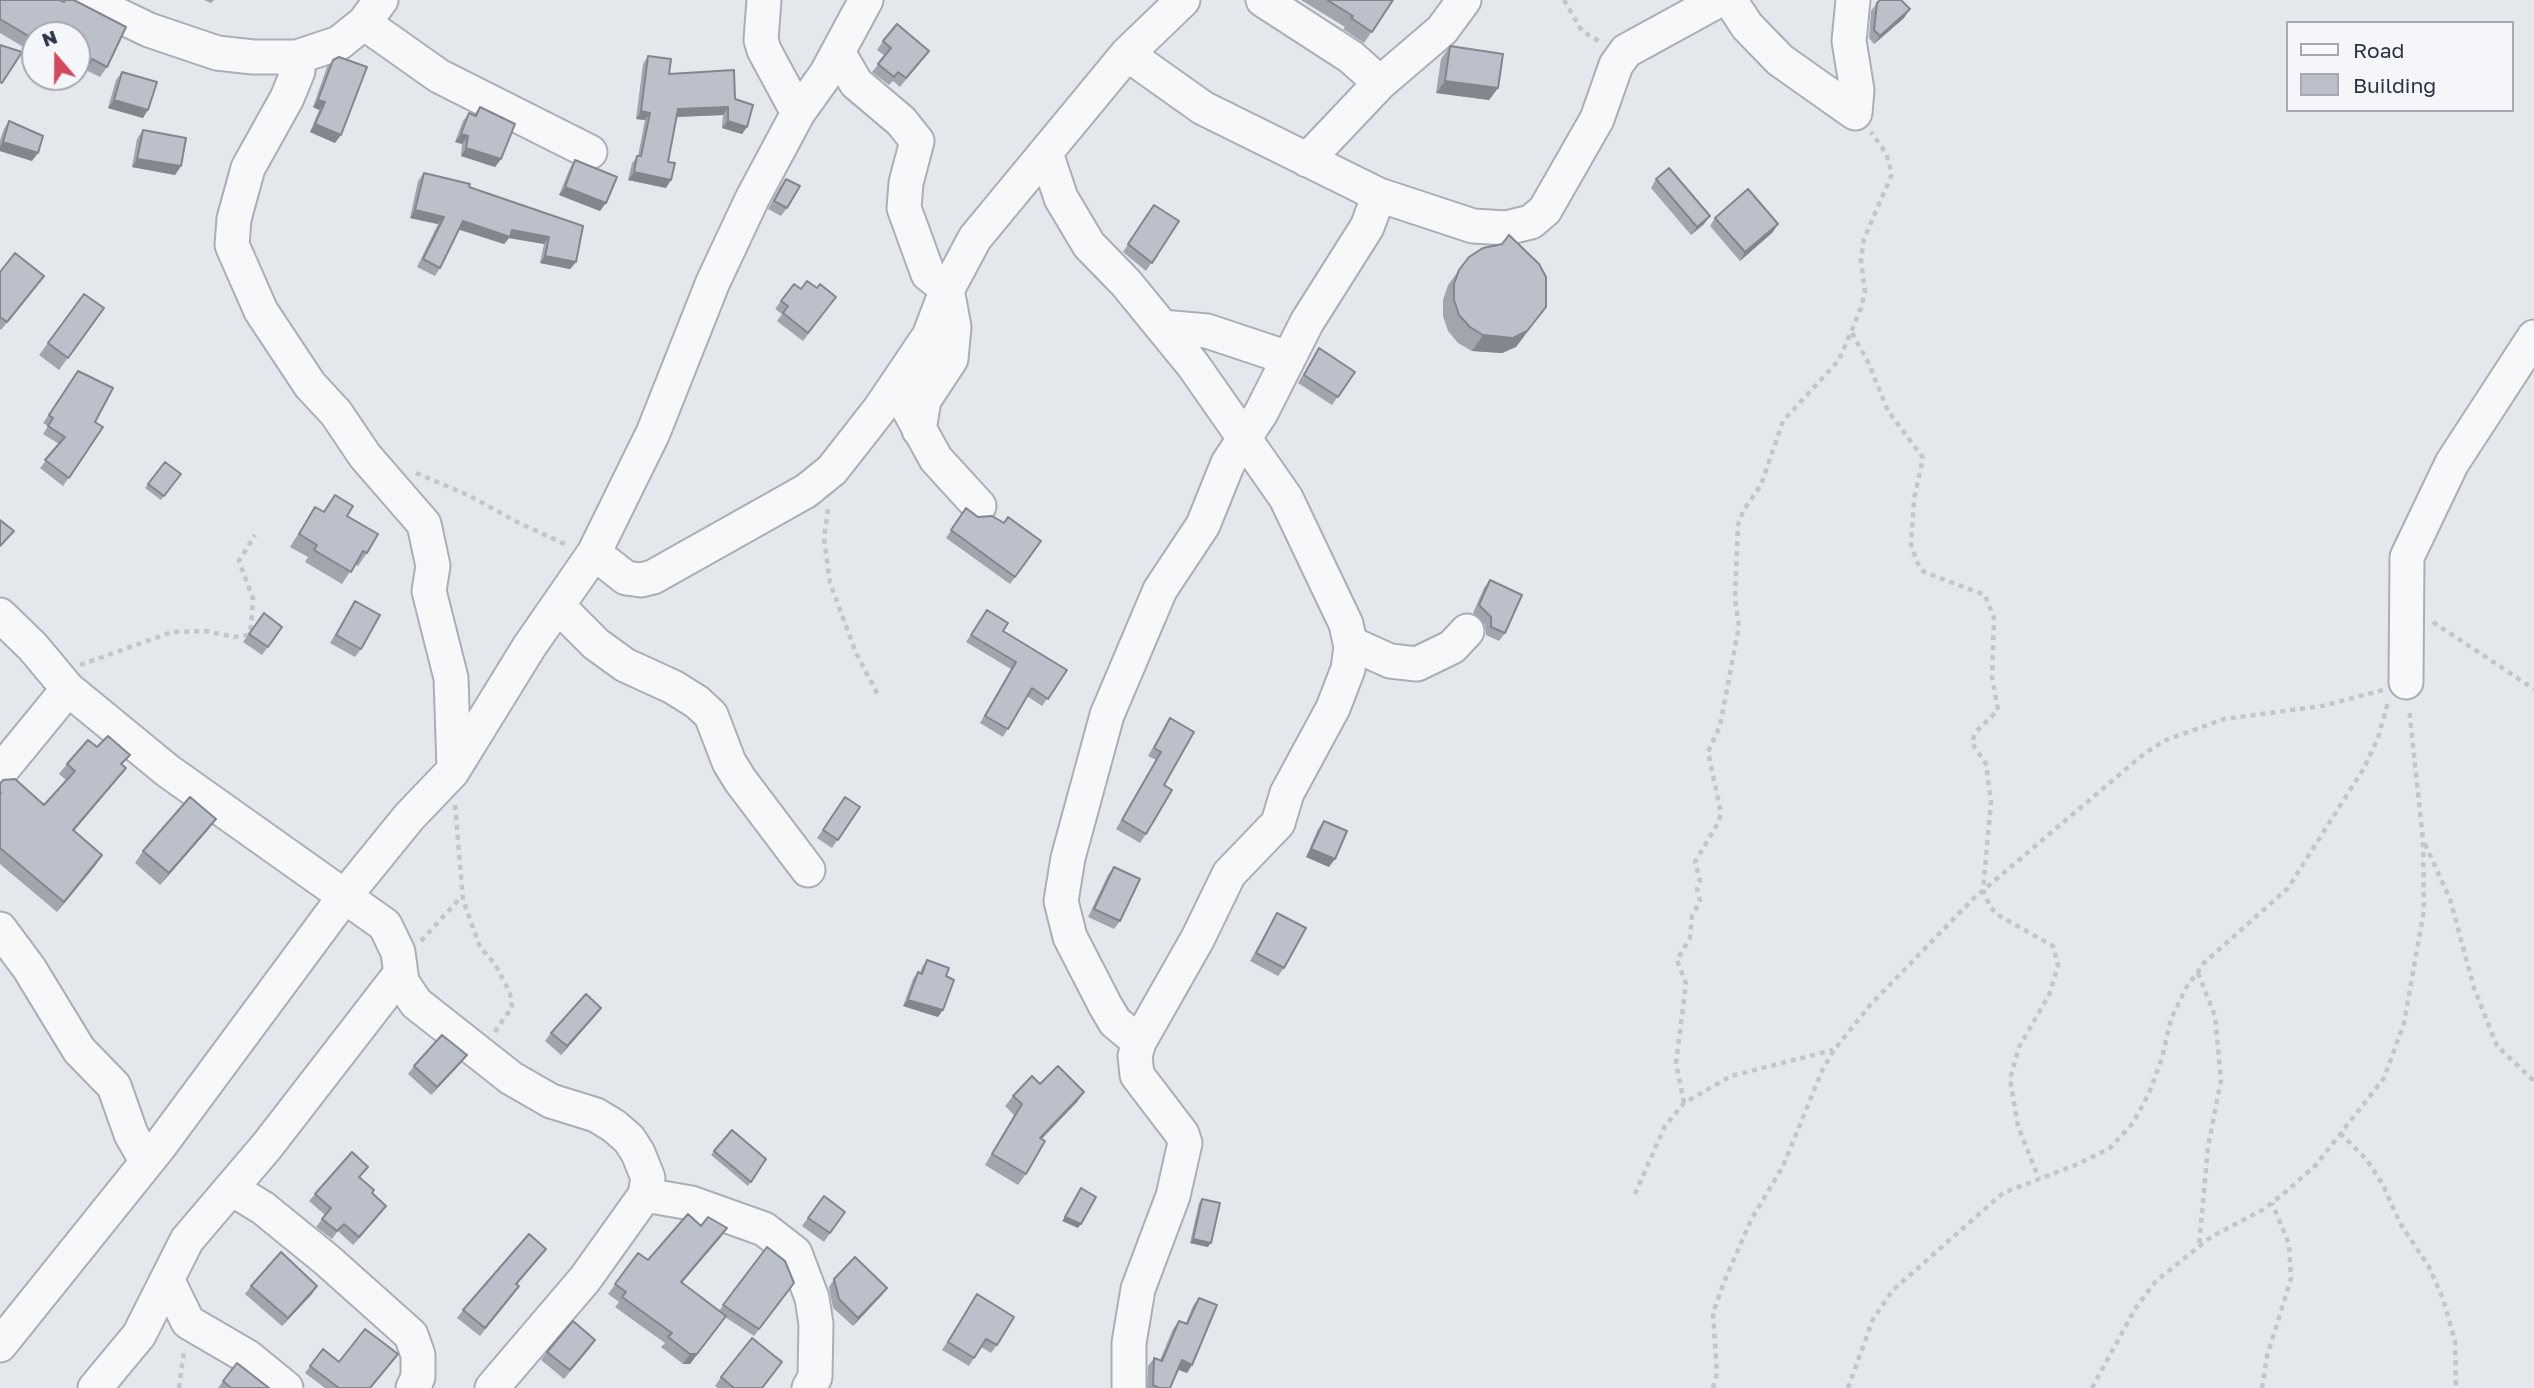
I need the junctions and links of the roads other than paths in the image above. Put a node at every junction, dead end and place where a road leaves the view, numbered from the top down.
1 (764, 0) edge
2 (866, 0) edge
3 (1183, 0) edge
4 (1263, 0) edge
5 (1464, 0) edge
6 (1719, 0) edge
7 (1730, 0) edge
8 (1853, 0) edge
9 (103, 4) edge
10 (372, 12) edge
11 (838, 52) junction
12 (1127, 54) junction
13 (298, 57) junction
14 (1380, 83) junction
15 (798, 113) junction
16 (590, 152) dead end
17 (1046, 153) junction
18 (1307, 160) junction
19 (1379, 195) junction
20 (947, 289) junction
21 (1162, 327) junction
22 (2534, 337) edge
23 (1288, 358) junction
24 (902, 374) junction
25 (919, 430) junction
26 (1245, 440) junction
27 (979, 506) dead end
28 (594, 553) junction
29 (558, 606) junction
30 (0, 615) edge
31 (1467, 631) dead end
32 (1350, 643) junction
33 (63, 682) junction
34 (2399, 685) road end
35 (0, 772) edge
36 (450, 773) junction
37 (808, 870) dead end
38 (344, 897) junction
39 (0, 929) edge
40 (399, 963) junction
41 (1139, 1042) junction
42 (148, 1162) junction
43 (232, 1189) junction
44 (645, 1195) junction
45 (168, 1280) junction
46 (0, 1345) edge
47 (95, 1388) edge
48 (286, 1388) edge
49 (413, 1388) edge
50 (492, 1388) edge
51 (809, 1388) edge
52 (1129, 1388) edge

1 - 15 street
2 - 11 street
3 - 12 street
4 - 14 street
5 - 14 street
6 - 19 street
7 - 8 street
9 - 13 street
10 - 13 street
10 - 16 street
11 - 15 street
11 - 20 street
12 - 17 street
12 - 18 street
13 - 36 street
14 - 18 street
15 - 28 street
17 - 20 street
17 - 21 street
18 - 19 street
19 - 23 street
20 - 24 street
20 - 25 street
21 - 23 street
21 - 26 street
22 - 34 street
23 - 26 street
24 - 25 street
24 - 28 street
25 - 27 street
26 - 32 street
26 - 41 street
28 - 29 street
29 - 36 street
29 - 37 street
30 - 33 street
31 - 32 street
32 - 41 street
33 - 35 street
33 - 38 street
36 - 38 street
38 - 40 street
38 - 42 street
39 - 42 street
40 - 43 street
40 - 44 street
41 - 52 street
42 - 46 street
43 - 45 street
43 - 49 street
44 - 50 street
44 - 51 street
45 - 47 street
45 - 48 street

